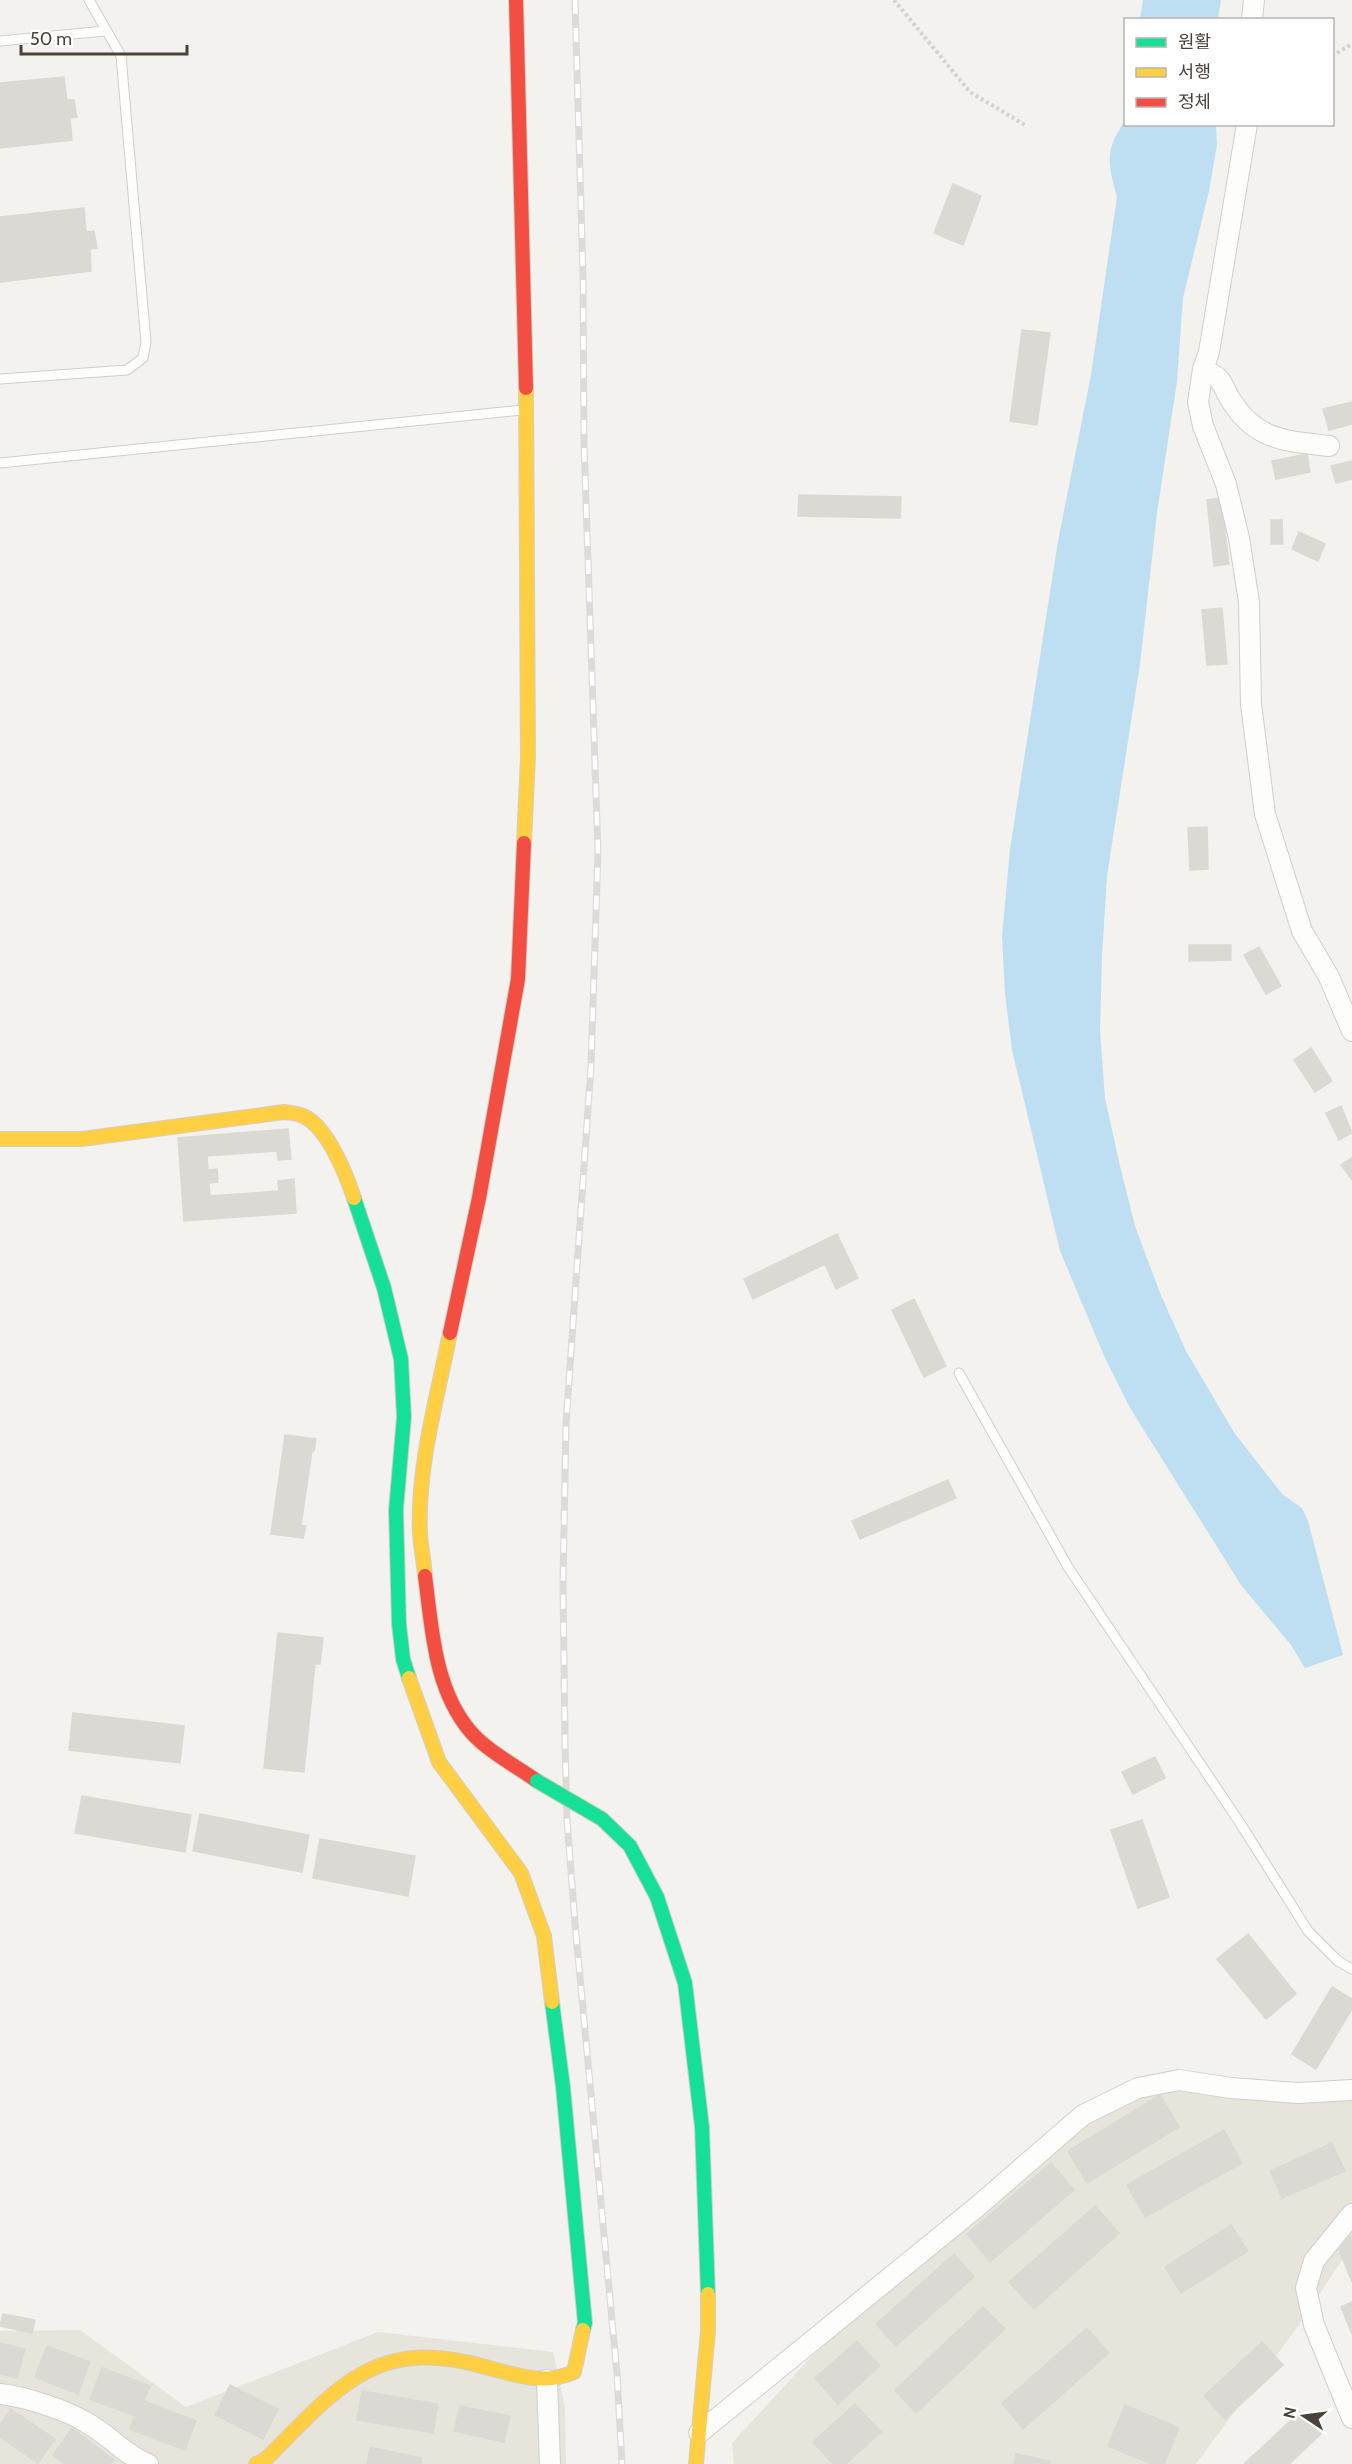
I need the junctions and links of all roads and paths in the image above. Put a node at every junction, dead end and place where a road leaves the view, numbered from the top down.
1 (88, 0) edge
2 (516, 0) edge
3 (894, 0) edge
4 (1254, 0) edge
5 (1252, 18) edge
6 (105, 31) junction
7 (0, 41) edge
8 (1352, 44) edge
9 (1350, 49) edge
10 (1334, 55) edge
11 (1025, 125) dead end
12 (1247, 126) edge
13 (1203, 369) junction
14 (0, 379) edge
15 (527, 410) junction
16 (1329, 446) dead end
17 (0, 463) edge
18 (1352, 1031) edge
19 (0, 1139) edge
20 (959, 1373) dead end
21 (435, 1655) junction
22 (403, 1659) junction
23 (1352, 1969) edge
24 (1352, 2090) edge
25 (1352, 2214) edge
26 (547, 2380) junction
27 (0, 2394) edge
28 (1352, 2418) edge
29 (699, 2433) junction
30 (148, 2464) edge
31 (256, 2464) edge
32 (550, 2464) edge
33 (696, 2464) edge

1 - 6 lane
2 - 15 main road
3 - 11 path
4 - 5 street
6 - 7 lane
6 - 14 lane
8 - 9 path
9 - 10 path
12 - 13 street
13 - 16 street
13 - 18 street
15 - 17 lane
15 - 21 main road
19 - 22 main road
20 - 23 lane
21 - 22 street
21 - 29 main road, bridge
22 - 26 main road
24 - 29 street
25 - 28 street
26 - 31 main road
26 - 32 street
27 - 30 street
29 - 33 main road

